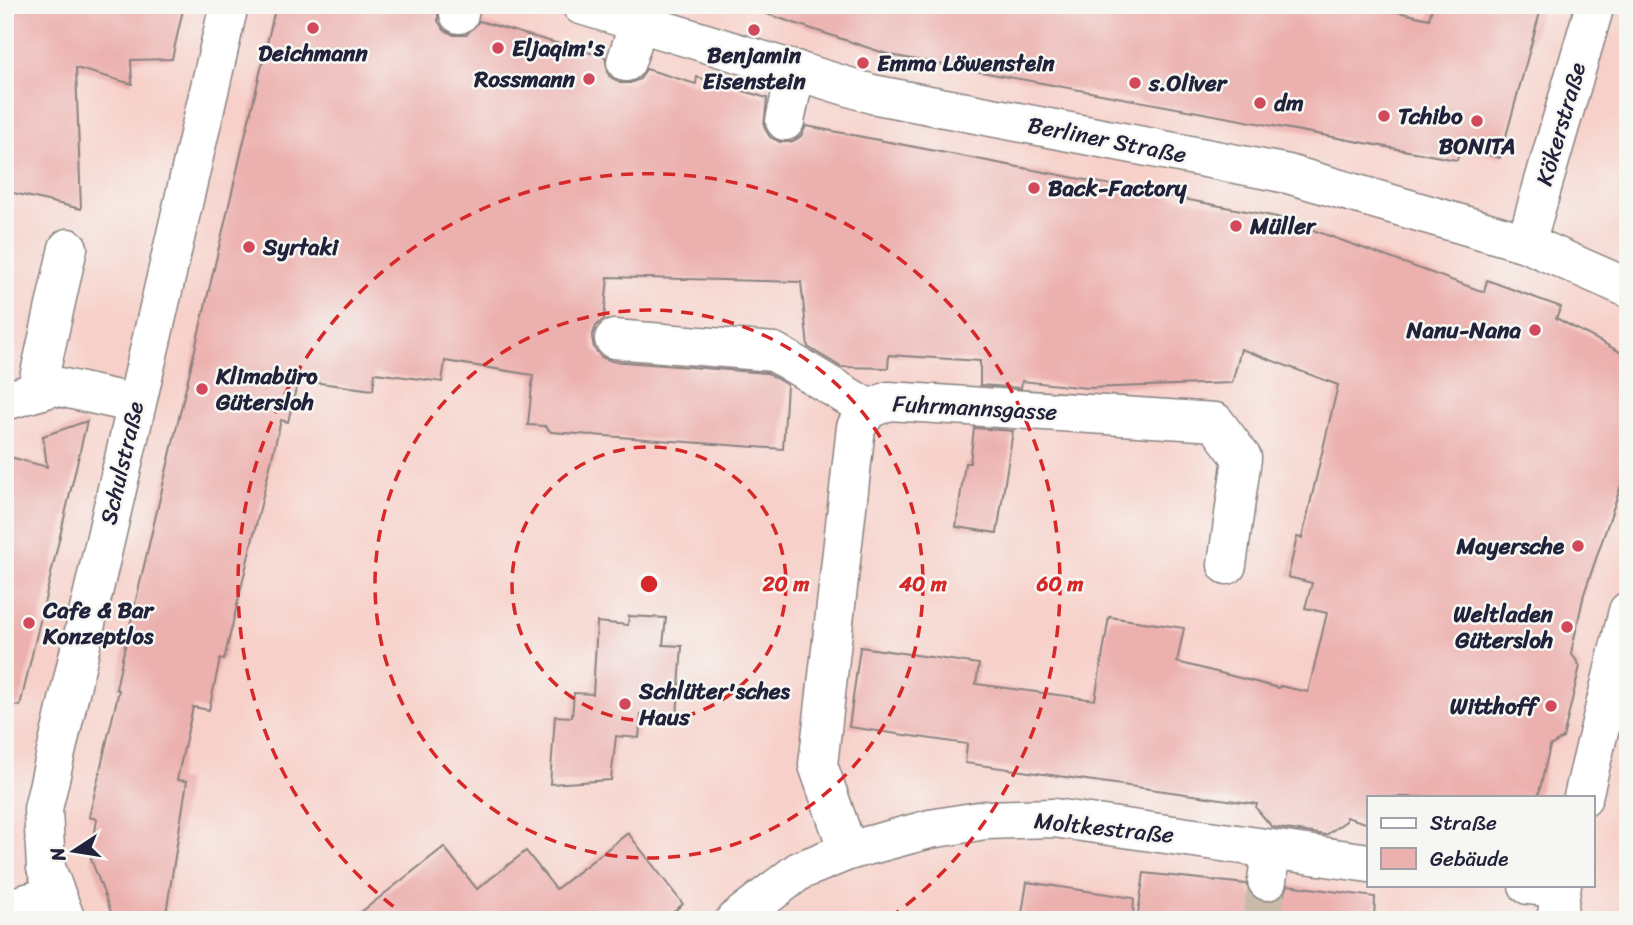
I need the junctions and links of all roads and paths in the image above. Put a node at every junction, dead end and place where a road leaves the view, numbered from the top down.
1 (229, 5) edge
2 (581, 5) edge
3 (1595, 5) edge
4 (639, 22) junction
5 (626, 62) dead end
6 (796, 70) junction
7 (785, 121) dead end
8 (1526, 243) junction
9 (68, 248) dead end
10 (1628, 288) edge
11 (614, 340) dead end
12 (42, 390) junction
13 (5, 401) edge
14 (136, 404) junction
15 (869, 409) junction
16 (1227, 565) dead end
17 (1628, 611) edge
18 (1614, 735) edge
19 (1584, 796) edge
20 (848, 851) junction
21 (1367, 863) edge
22 (61, 907) edge
23 (5, 909) edge
24 (735, 920) edge

1 - 14 street, Schulstraße
2 - 4 street, Berliner Straße
3 - 8 street, Kökerstraße
4 - 5 street
4 - 6 street, Berliner Straße
6 - 7 street
6 - 8 street, Berliner Straße
8 - 10 street, Berliner Straße
9 - 12 street
11 - 15 street
12 - 13 street
12 - 14 street
14 - 22 street, Schulstraße
15 - 16 street, Fuhrmannsgasse
15 - 20 street, Fuhrmannsgasse
17 - 18 street
18 - 19 street
20 - 21 street, Moltkestraße
20 - 24 street, Moltkestraße
22 - 23 street

